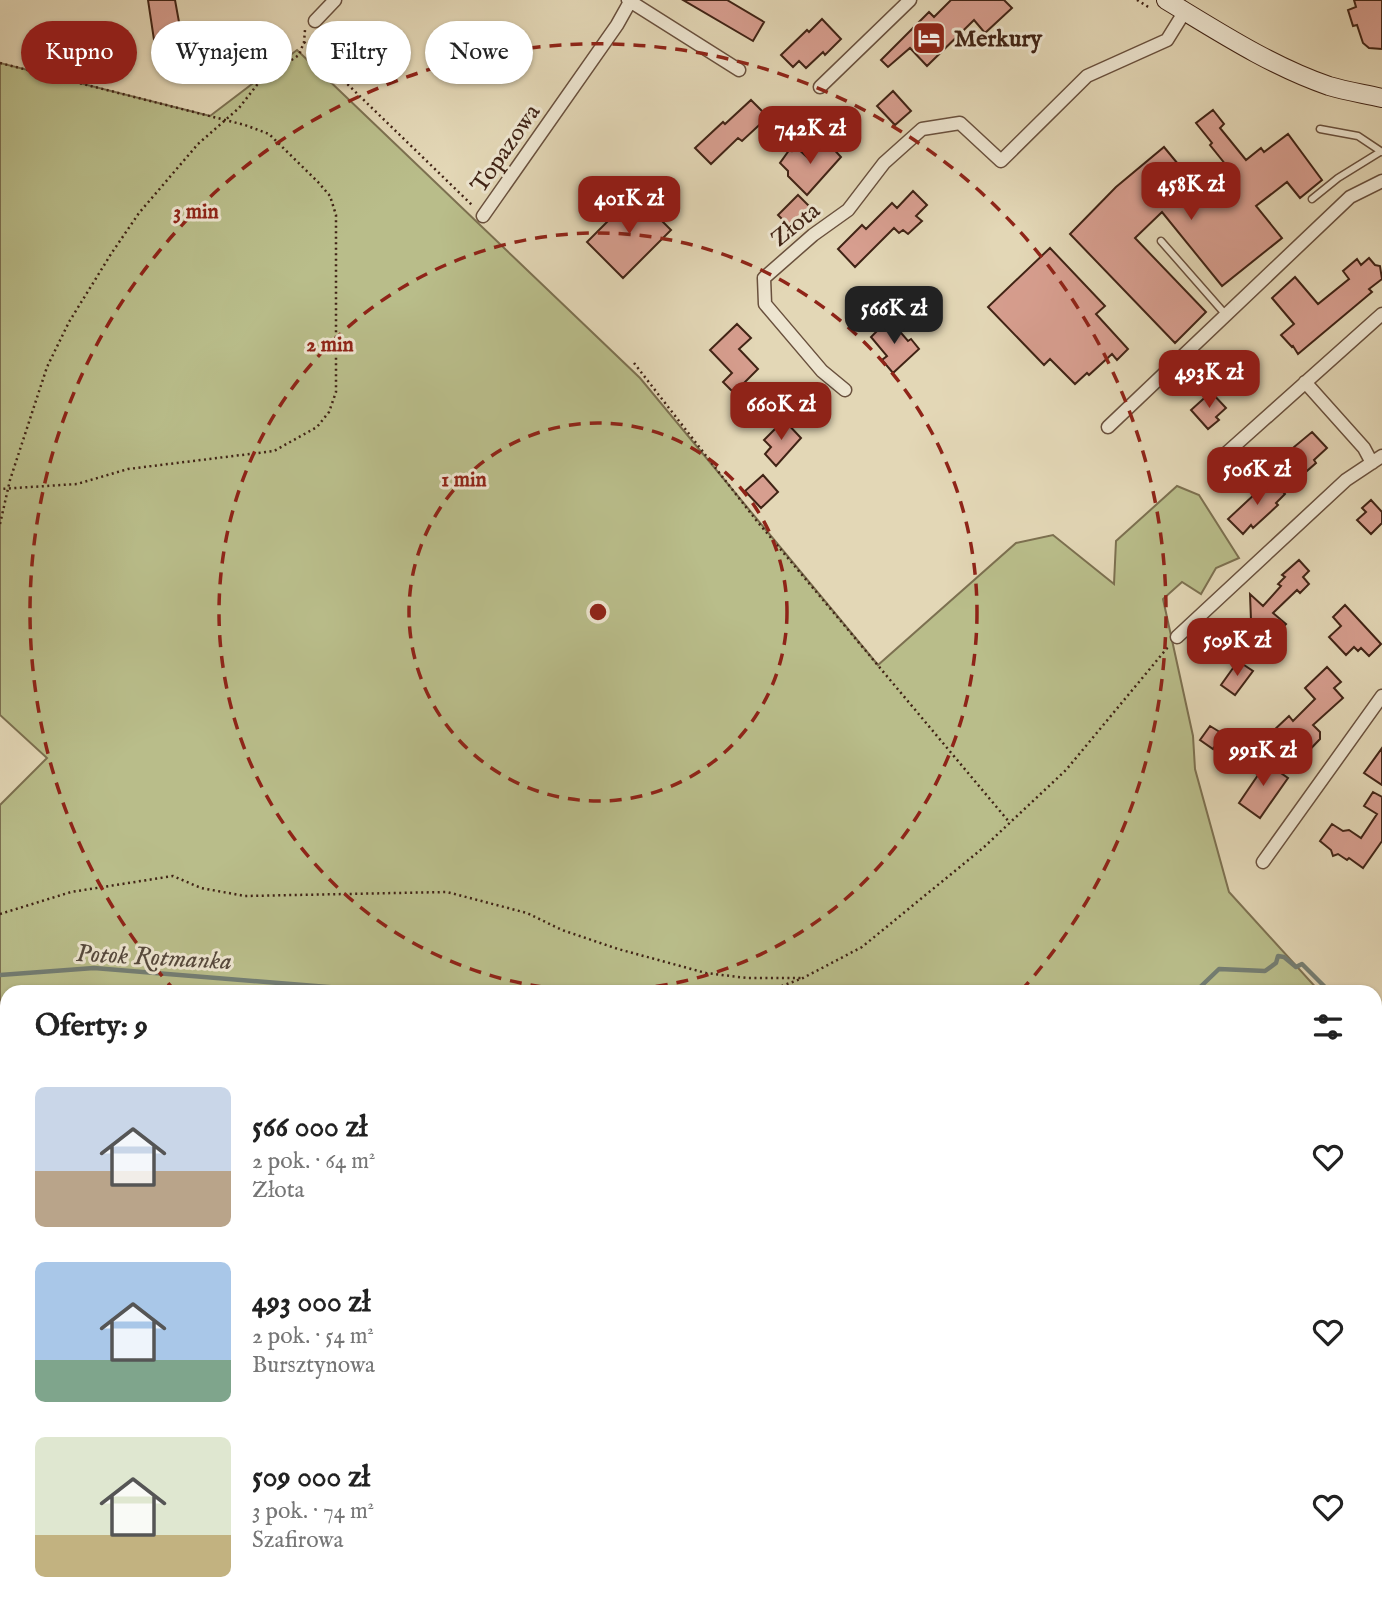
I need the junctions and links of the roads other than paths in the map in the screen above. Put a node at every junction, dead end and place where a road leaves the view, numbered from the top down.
1 (335, 0) edge
2 (910, 0) edge
3 (1166, 0) edge
4 (630, 1) edge
5 (1185, 11) junction
6 (315, 21) dead end
7 (739, 70) dead end
8 (820, 87) dead end
9 (1382, 98) edge
10 (1320, 129) dead end
11 (1381, 152) edge
12 (1382, 181) edge
13 (1312, 199) dead end
14 (482, 216) road end
15 (1161, 241) dead end
16 (1382, 314) edge
17 (1226, 315) junction
18 (1305, 382) junction
19 (845, 390) dead end
20 (1108, 427) dead end
21 (1222, 457) dead end
22 (1377, 460) edge
23 (1177, 637) road end
24 (1382, 696) edge
25 (1263, 862) dead end

1 - 6 street
2 - 8 street
3 - 5 main road
4 - 7 street
4 - 14 street, Topazowa
5 - 9 main road
5 - 19 street, Złota
10 - 11 lane
11 - 13 lane
12 - 17 street
15 - 17 lane
16 - 18 street
17 - 20 street
18 - 21 street
18 - 22 street
22 - 23 street
24 - 25 street

